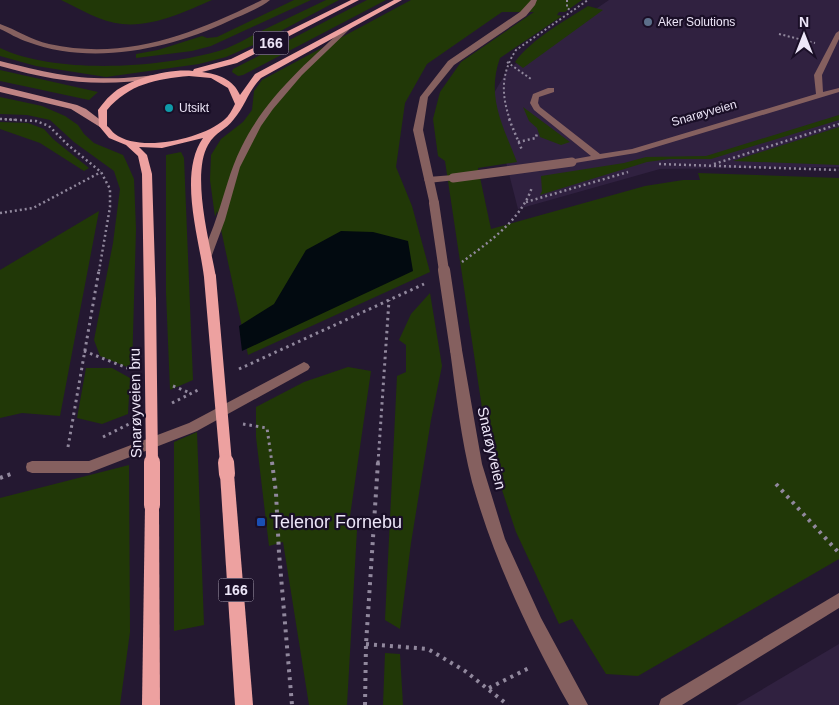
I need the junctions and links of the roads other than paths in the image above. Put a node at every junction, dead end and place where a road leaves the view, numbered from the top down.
1 (267, 0) edge
2 (356, 0) edge
3 (399, 0) edge
4 (529, 0) edge
5 (534, 0) edge
6 (522, 14) junction
7 (0, 26) edge
8 (350, 26) junction
9 (839, 33) edge
10 (0, 63) edge
11 (182, 73) junction
12 (154, 77) junction
13 (0, 90) edge
14 (551, 90) dead end
15 (839, 90) edge
16 (820, 96) junction
17 (239, 104) junction
18 (103, 125) junction
19 (214, 131) junction
20 (127, 142) junction
21 (598, 157) junction
22 (428, 180) junction
23 (207, 255) junction
24 (304, 366) dead end
25 (32, 467) dead end
26 (839, 600) edge
27 (151, 705) edge
28 (244, 705) edge
29 (579, 705) edge
30 (667, 705) edge

1 - 7 lane
2 - 11 main road, 166
3 - 8 main road, 166
4 - 6 street
5 - 6 street
6 - 22 street, Snarøyveien
8 - 17 main road, 166
8 - 23 lane
9 - 16 lane
10 - 12 street
11 - 12 main road, 166
11 - 17 main road, 166
12 - 18 main road, 166
13 - 18 street
14 - 21 lane
15 - 16 lane, Snarøyveien
16 - 21 lane, Snarøyveien
17 - 19 main road, 166
18 - 20 main road, 166
19 - 20 main road, 166
19 - 23 main road, 166
20 - 27 main road, Snarøyveien bru / 166, bridge
21 - 22 lane, Snarøyveien, bridge
22 - 29 street, Snarøyveien, bridge
23 - 28 main road, 166, bridge
24 - 25 lane
26 - 30 lane

